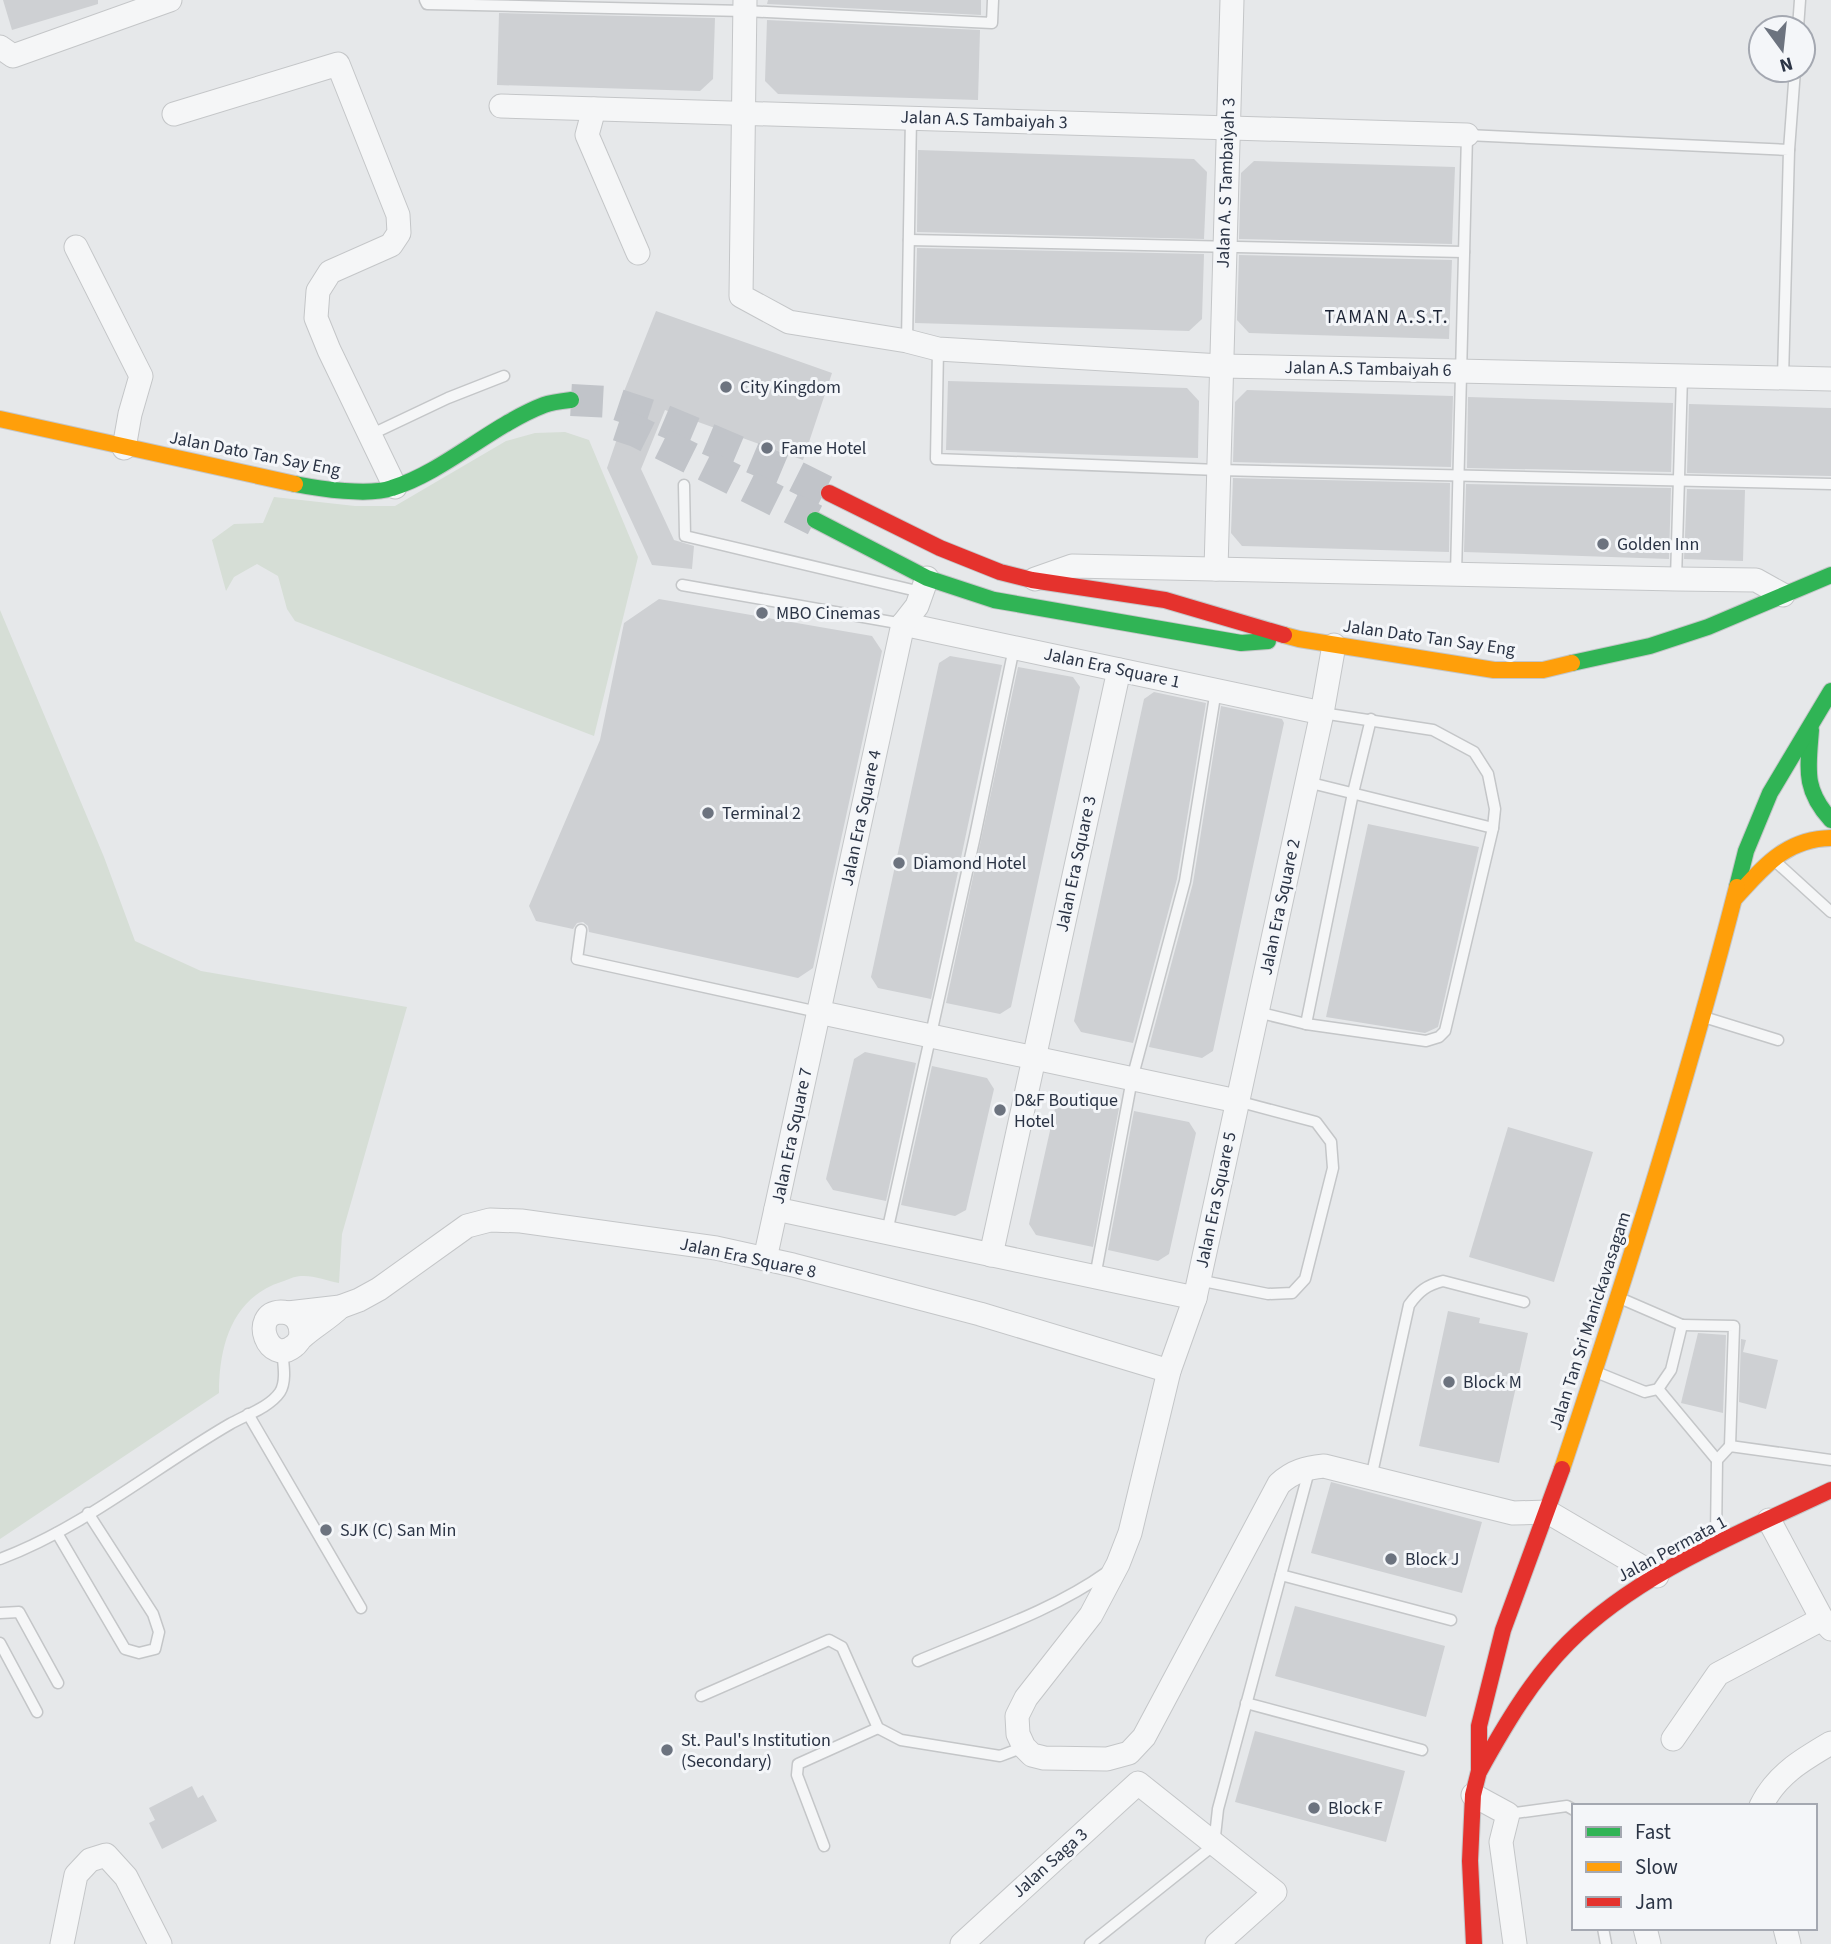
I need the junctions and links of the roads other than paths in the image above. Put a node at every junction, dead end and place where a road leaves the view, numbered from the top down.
1 (170, 0) edge
2 (425, 0) edge
3 (993, 0) edge
4 (1232, 0) edge
5 (745, 6) edge
6 (0, 47) edge
7 (1794, 84) edge
8 (500, 106) dead end
9 (594, 109) junction
10 (743, 113) junction
11 (174, 114) dead end
12 (911, 118) junction
13 (1227, 127) junction
14 (1467, 135) junction
15 (1789, 150) junction
16 (909, 240) junction
17 (76, 247) dead end
18 (1224, 247) junction
19 (1464, 252) junction
20 (638, 253) dead end
21 (907, 341) junction
22 (938, 349) junction
23 (1221, 366) junction
24 (1461, 371) junction
25 (504, 376) dead end
26 (1682, 376) junction
27 (1783, 378) junction
28 (1831, 379) edge
29 (570, 407) tunnel mouth
30 (0, 419) edge
31 (370, 435) junction
32 (124, 448) junction
33 (1218, 470) junction
34 (1458, 475) junction
35 (1679, 480) junction
36 (1831, 484) edge
37 (684, 485) dead end
38 (395, 487) junction
39 (828, 493) tunnel mouth
40 (815, 520) tunnel mouth
41 (1216, 569) junction
42 (1455, 574) junction
43 (1831, 575) edge
44 (1676, 579) junction
45 (1032, 580) junction
46 (682, 585) dead end
47 (924, 585) junction
48 (1783, 595) junction
49 (903, 624) junction
50 (1299, 639) junction
51 (1334, 645) junction
52 (1014, 648) junction
53 (1119, 670) junction
54 (1216, 690) junction
55 (1831, 691) edge
56 (1322, 713) junction
57 (1371, 719) junction
58 (1811, 725) junction
59 (1307, 782) junction
60 (1353, 793) junction
61 (1831, 820) edge
62 (1493, 828) junction
63 (1831, 838) edge
64 (1773, 858) junction
65 (1734, 899) junction
66 (1831, 912) edge
67 (581, 930) dead end
68 (818, 1012) junction
69 (1256, 1012) junction
70 (1704, 1017) junction
71 (1306, 1024) junction
72 (930, 1036) junction
73 (1778, 1040) dead end
74 (1034, 1058) junction
75 (1132, 1079) junction
76 (1237, 1101) junction
77 (776, 1209) junction
78 (887, 1233) junction
79 (991, 1255) junction
80 (765, 1259) junction
81 (1095, 1277) junction
82 (1196, 1289) junction
83 (1619, 1298) junction
84 (1524, 1302) dead end
85 (340, 1307) junction
86 (288, 1313) junction
87 (1682, 1325) junction
88 (291, 1345) junction
89 (1170, 1371) junction
90 (1594, 1372) junction
91 (1658, 1389) junction
92 (248, 1414) junction
93 (1730, 1446) junction
94 (1717, 1460) junction
95 (1831, 1460) edge
96 (1310, 1468) junction
97 (1371, 1478) junction
98 (1831, 1490) edge
99 (1548, 1512) junction
100 (88, 1513) junction
101 (1769, 1520) junction
102 (57, 1533) junction
103 (1716, 1546) junction
104 (0, 1559) edge
105 (1118, 1564) junction
106 (1281, 1575) junction
107 (1657, 1576) junction
108 (362, 1608) dead end
109 (0, 1613) edge
110 (1451, 1620) dead end
111 (1827, 1624) edge
112 (0, 1643) edge
113 (918, 1661) dead end
114 (58, 1683) dead end
115 (701, 1696) dead end
116 (1246, 1703) junction
117 (37, 1712) dead end
118 (878, 1728) junction
119 (1673, 1739) dead end
120 (1831, 1743) edge
121 (1024, 1747) junction
122 (1422, 1750) dead end
123 (1479, 1771) junction
124 (1473, 1795) junction
125 (1762, 1804) edge
126 (1572, 1809) edge
127 (1508, 1814) junction
128 (1214, 1845) junction
129 (824, 1846) dead end
130 (155, 1941) edge
131 (62, 1944) edge
132 (962, 1944) edge
133 (1090, 1944) edge
134 (1217, 1944) edge
135 (1474, 1944) edge
136 (1515, 1944) edge

1 - 6 street
2 - 5 lane
3 - 5 lane
4 - 13 street, Jalan A. S Tambaiyah 3
5 - 10 street
7 - 15 lane
8 - 9 street, Jalan A.S Tambaiyah 3
9 - 10 street, Jalan A.S Tambaiyah 3
9 - 20 street
10 - 12 street, Jalan A.S Tambaiyah 3
10 - 21 street, Jalan A.S Tambaiyah 6
11 - 31 street
12 - 13 street, Jalan A.S Tambaiyah 3
12 - 16 lane
13 - 14 street, Jalan A.S Tambaiyah 3
13 - 18 street, Jalan A. S Tambaiyah 3
14 - 15 lane
14 - 19 lane
15 - 27 lane
16 - 18 lane
16 - 21 lane
17 - 32 street
18 - 19 lane
18 - 23 street, Jalan A. S Tambaiyah 3
19 - 24 lane
21 - 22 street, Jalan A.S Tambaiyah 6
22 - 23 street, Jalan A.S Tambaiyah 6
22 - 33 lane
23 - 24 street, Jalan A.S Tambaiyah 6
23 - 33 street, Jalan A. S Tambaiyah 3
24 - 26 street, Jalan A.S Tambaiyah 6
24 - 34 lane
25 - 31 lane
26 - 27 street, Jalan A.S Tambaiyah 6
26 - 35 lane
27 - 28 street, Jalan A.S Tambaiyah 6
29 - 38 street, Jalan Dato Tan Say Eng
30 - 32 street, Jalan Dato Tan Say Eng
31 - 38 street
32 - 38 street, Jalan Dato Tan Say Eng
33 - 34 lane
33 - 41 street, Jalan A. S Tambaiyah 3
34 - 35 lane
34 - 42 lane
35 - 36 lane
35 - 44 lane
37 - 47 lane
39 - 45 street, Jalan Dato Tan Say Eng
40 - 47 street, Jalan Dato Tan Say Eng
41 - 42 street
41 - 45 street
42 - 44 street
43 - 48 street, Jalan Dato Tan Say Eng
44 - 48 street
45 - 50 street, Jalan Dato Tan Say Eng
46 - 49 lane
47 - 49 street, Jalan Era Square 4
47 - 50 street, Jalan Dato Tan Say Eng
48 - 51 street, Jalan Dato Tan Say Eng
49 - 52 street, Jalan Era Square 1
49 - 68 street, Jalan Era Square 4
50 - 51 street, Jalan Dato Tan Say Eng
51 - 56 street, Jalan Era Square 2
52 - 53 street, Jalan Era Square 1
52 - 72 lane
53 - 54 street, Jalan Era Square 1
53 - 74 street, Jalan Era Square 3
54 - 56 street, Jalan Era Square 1
54 - 75 lane
55 - 58 street, Jalan Tan Sri Manickavasagam
56 - 57 lane
56 - 59 street, Jalan Era Square 2
57 - 60 lane
57 - 62 lane
58 - 61 street
58 - 65 street, Jalan Tan Sri Manickavasagam
59 - 60 lane
59 - 69 street, Jalan Era Square 2
60 - 62 lane
60 - 71 lane
62 - 71 lane
63 - 64 street
64 - 65 street
64 - 66 lane
65 - 70 street, Jalan Tan Sri Manickavasagam
67 - 68 lane
68 - 72 street
68 - 77 street, Jalan Era Square 7
69 - 71 lane
69 - 76 street, Jalan Era Square 2
70 - 73 lane
70 - 83 street, Jalan Tan Sri Manickavasagam
72 - 74 street
72 - 78 lane
74 - 75 street
74 - 79 street, Jalan Era Square 3
75 - 76 street
75 - 81 lane
76 - 82 street, Jalan Era Square 5
76 - 82 lane
77 - 78 street
77 - 80 street, Jalan Era Square 7
78 - 79 street
79 - 81 street
80 - 85 street, Jalan Era Square 8
80 - 89 street, Jalan Era Square 8
81 - 82 street
82 - 89 street, Jalan Era Square 5
83 - 87 lane
83 - 90 street, Jalan Tan Sri Manickavasagam
84 - 97 lane
85 - 86 street, Jalan Era Square 8
85 - 88 street, Jalan Era Square 8
86 - 88 street
86 - 88 street, Jalan Era Square 8
87 - 91 lane
87 - 93 lane
88 - 92 lane
89 - 105 street, Jalan Era Square 5
90 - 91 lane
90 - 99 street, Jalan Tan Sri Manickavasagam
91 - 94 lane
92 - 100 lane
92 - 108 lane
93 - 94 lane
93 - 95 lane
94 - 103 lane
96 - 97 street
96 - 106 lane
96 - 121 street
97 - 99 street
98 - 101 street, Jalan Permata 1
99 - 107 street
99 - 123 street, Jalan Tan Sri Manickavasagam
100 - 102 lane
100 - 102 lane
101 - 103 street, Jalan Permata 1
101 - 111 street
102 - 104 lane
103 - 107 street, Jalan Permata 1
105 - 113 lane
105 - 121 street, Jalan Era Square 5
106 - 110 lane
106 - 116 lane
107 - 123 street, Jalan Permata 1
109 - 114 lane
111 - 119 street
112 - 117 lane
115 - 118 lane
116 - 122 lane
116 - 128 lane
118 - 121 lane
118 - 129 lane
120 - 125 street
123 - 124 street, Jalan Tan Sri Manickavasagam
124 - 127 street
124 - 135 street, Jalan Tan Sri Manickavasagam
126 - 127 lane
127 - 136 street
128 - 132 street, Jalan Saga 3
128 - 133 lane
128 - 134 street
130 - 131 street

